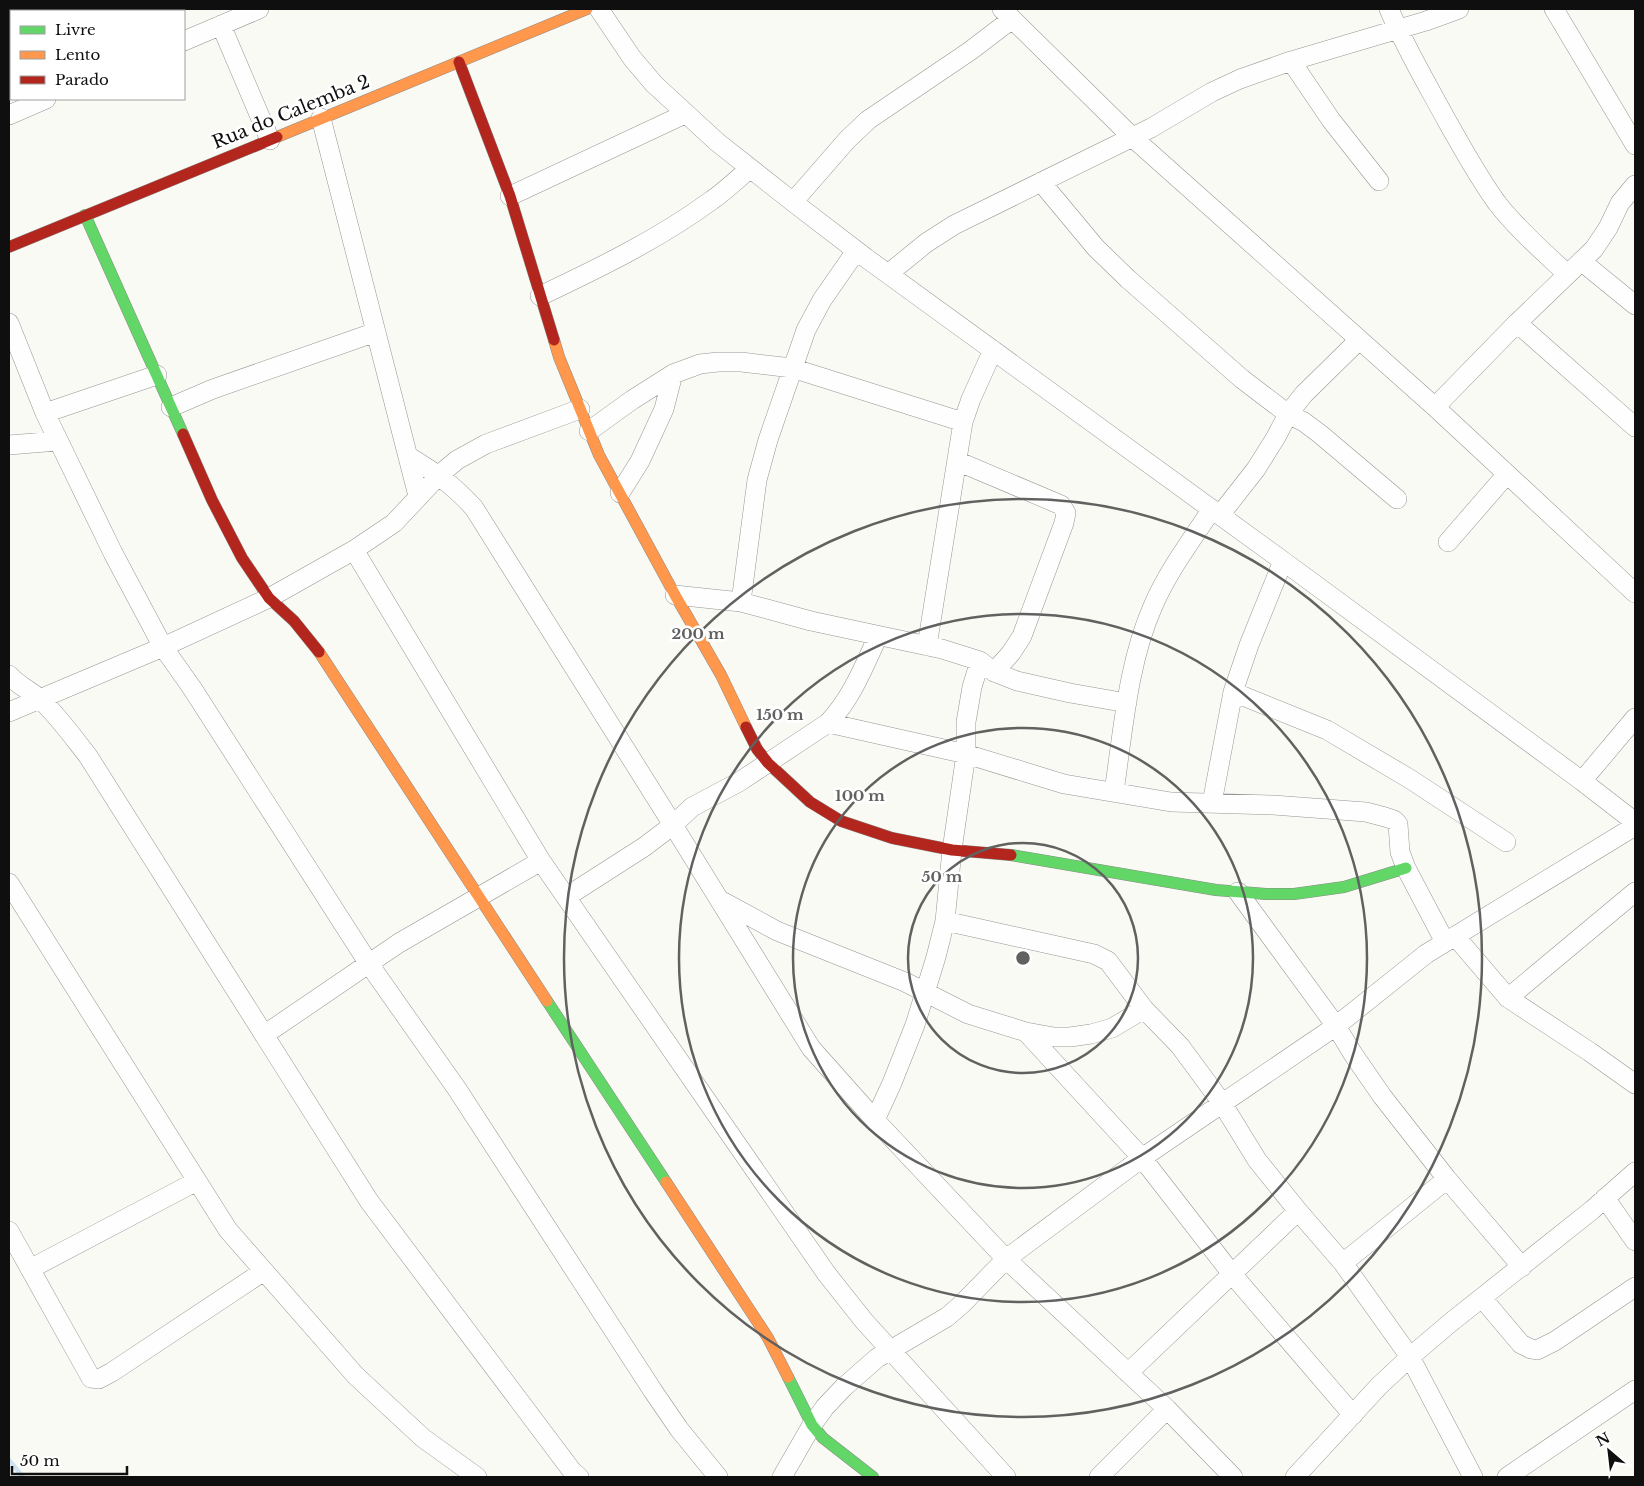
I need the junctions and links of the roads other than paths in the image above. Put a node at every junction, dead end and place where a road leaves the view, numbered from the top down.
1 (259, 9) edge
2 (587, 9) edge
3 (599, 9) edge
4 (1389, 9) edge
5 (1459, 9) edge
6 (1554, 9) edge
7 (566, 13) edge
8 (1007, 14) edge
9 (221, 25) junction
10 (1398, 29) junction
11 (185, 41) edge
12 (1291, 61) junction
13 (459, 62) junction
14 (9, 100) edge
15 (42, 100) edge
16 (685, 114) junction
17 (9, 115) edge
18 (321, 118) junction
19 (1131, 136) junction
20 (270, 140) junction
21 (1635, 145) edge
22 (750, 168) junction
23 (1379, 181) dead end
24 (1041, 182) junction
25 (1635, 185) edge
26 (510, 196) junction
27 (793, 202) junction
28 (86, 215) junction
29 (9, 247) edge
30 (856, 251) junction
31 (1581, 261) junction
32 (888, 274) junction
33 (1567, 274) junction
34 (540, 296) junction
35 (1635, 305) edge
36 (9, 323) edge
37 (1518, 323) junction
38 (376, 332) junction
39 (1359, 340) junction
40 (993, 350) junction
41 (792, 368) junction
42 (156, 374) junction
43 (673, 374) junction
44 (171, 407) junction
45 (1435, 407) junction
46 (580, 409) junction
47 (45, 414) junction
48 (1288, 414) junction
49 (963, 422) junction
50 (1635, 428) edge
51 (589, 431) junction
52 (58, 441) junction
53 (9, 445) edge
54 (408, 456) junction
55 (957, 461) junction
56 (1507, 474) junction
57 (439, 475) junction
58 (620, 493) junction
59 (418, 496) junction
60 (1398, 499) dead end
61 (1216, 512) junction
62 (1448, 542) dead end
63 (354, 550) junction
64 (1283, 561) junction
65 (1635, 593) edge
66 (675, 595) junction
67 (269, 598) junction
68 (741, 602) junction
69 (878, 636) junction
70 (927, 646) junction
71 (163, 647) junction
72 (987, 667) junction
73 (9, 675) edge
74 (1234, 692) junction
75 (39, 699) junction
76 (1127, 703) junction
77 (9, 712) edge
78 (1635, 718) edge
79 (828, 723) junction
80 (966, 754) junction
81 (768, 763) junction
82 (1582, 781) junction
83 (1114, 792) junction
84 (1212, 803) junction
85 (1635, 822) edge
86 (673, 825) junction
87 (1635, 826) edge
88 (1506, 842) dead end
89 (952, 850) junction
90 (541, 861) junction
91 (1406, 868) junction
92 (9, 883) edge
93 (1238, 892) junction
94 (1635, 892) edge
95 (480, 897) junction
96 (566, 897) junction
97 (720, 900) junction
98 (945, 921) junction
99 (1450, 939) junction
100 (369, 964) junction
101 (925, 992) junction
102 (1508, 998) junction
103 (1144, 1009) junction
104 (1336, 1026) junction
105 (1026, 1032) junction
106 (264, 1035) junction
107 (1635, 1084) edge
108 (1222, 1103) junction
109 (875, 1120) junction
110 (1142, 1158) junction
111 (1635, 1172) edge
112 (1447, 1179) junction
113 (196, 1181) junction
114 (1606, 1198) junction
115 (1298, 1212) junction
116 (9, 1231) edge
117 (1635, 1241) edge
118 (1006, 1259) junction
119 (1343, 1263) junction
120 (1522, 1267) junction
121 (30, 1269) junction
122 (264, 1271) junction
123 (1232, 1274) junction
124 (1635, 1287) edge
125 (1482, 1298) junction
126 (890, 1350) junction
127 (1410, 1357) junction
128 (1128, 1373) junction
129 (1635, 1390) edge
130 (1167, 1409) junction
131 (1353, 1415) junction
132 (812, 1425) junction
133 (572, 1475) edge
134 (478, 1477) edge
135 (718, 1477) edge
136 (782, 1477) edge
137 (874, 1477) edge
138 (1006, 1477) edge
139 (1099, 1477) edge
140 (1233, 1477) edge
141 (1295, 1477) edge
142 (1473, 1477) edge
143 (1507, 1477) edge

1 - 9 street
2 - 7 street, Rua do Calemba 2
3 - 16 street
4 - 10 street
5 - 10 street
6 - 21 street
7 - 13 street, Rua do Calemba 2
8 - 19 street
8 - 27 street
9 - 11 street
9 - 20 street
10 - 12 street
10 - 33 street
12 - 19 street
12 - 23 street
13 - 18 street, Rua do Calemba 2
13 - 26 street
14 - 15 street
15 - 17 street
16 - 22 street
16 - 26 street
18 - 20 street, Rua do Calemba 2
18 - 38 street
19 - 24 street
19 - 39 street
20 - 28 street, Rua do Calemba 2
22 - 27 street
22 - 34 street
24 - 32 street
24 - 48 street
25 - 31 street
26 - 34 street
27 - 30 street
28 - 29 street, Rua do Calemba 2
28 - 42 street
30 - 32 street
30 - 41 street
31 - 33 street
31 - 35 street
32 - 40 street
33 - 37 street
34 - 46 street
36 - 47 street
37 - 45 street
37 - 50 street
38 - 44 street
38 - 54 street
39 - 45 street
39 - 48 street
40 - 49 street
40 - 61 street
41 - 43 street
41 - 49 street
41 - 68 street
42 - 44 street
42 - 47 street
43 - 51 street
43 - 58 street
44 - 67 street
45 - 56 street
46 - 51 street
46 - 57 street
47 - 52 street
48 - 60 street
48 - 61 street
49 - 55 street
51 - 58 street
52 - 53 street
52 - 71 street
54 - 57 street
54 - 59 street
55 - 70 street
55 - 72 street
56 - 62 street
56 - 65 street
57 - 59 street
57 - 86 street
58 - 66 street
59 - 63 street
61 - 64 street
61 - 76 street
63 - 67 street
63 - 90 street
64 - 74 street
64 - 82 street
66 - 68 street
66 - 81 street
67 - 71 street
67 - 95 street
68 - 69 street
69 - 70 street
69 - 79 street
70 - 72 street
71 - 75 street
71 - 100 street
72 - 76 street
72 - 80 street
73 - 75 street
74 - 84 street
74 - 88 street
75 - 77 street
75 - 106 street
76 - 83 street
78 - 82 street
79 - 80 street
79 - 81 street
80 - 83 street
80 - 89 street
81 - 86 street
81 - 89 street
82 - 85 street
83 - 84 street
84 - 91 street
86 - 96 street
86 - 97 street
87 - 99 street
89 - 93 street
89 - 98 street
90 - 95 street
90 - 96 street
91 - 93 street
91 - 99 street
92 - 113 street
93 - 104 street
94 - 102 street
95 - 100 street
95 - 132 street
96 - 126 street
97 - 101 street
97 - 109 street
98 - 101 street
98 - 103 street
99 - 102 street
99 - 104 street
100 - 106 street
100 - 135 street
101 - 105 street
101 - 109 street
102 - 107 street
103 - 105 street
103 - 108 street
104 - 108 street
104 - 112 street
105 - 110 street
106 - 133 street
108 - 110 street
108 - 115 street
109 - 118 street
110 - 118 street
110 - 123 street
111 - 114 street
112 - 119 street
112 - 120 street
113 - 121 street
113 - 122 street
114 - 117 street
114 - 120 street
115 - 119 street
115 - 123 street
116 - 121 street
118 - 126 street
118 - 128 street
119 - 127 street
120 - 125 street
121 - 122 street
122 - 134 street
123 - 128 street
123 - 131 street
124 - 125 street
125 - 127 street
126 - 132 street
126 - 138 street
127 - 131 street
127 - 142 street
128 - 130 street
129 - 143 street
130 - 139 street
130 - 140 street
131 - 141 street
132 - 136 street
132 - 137 street

